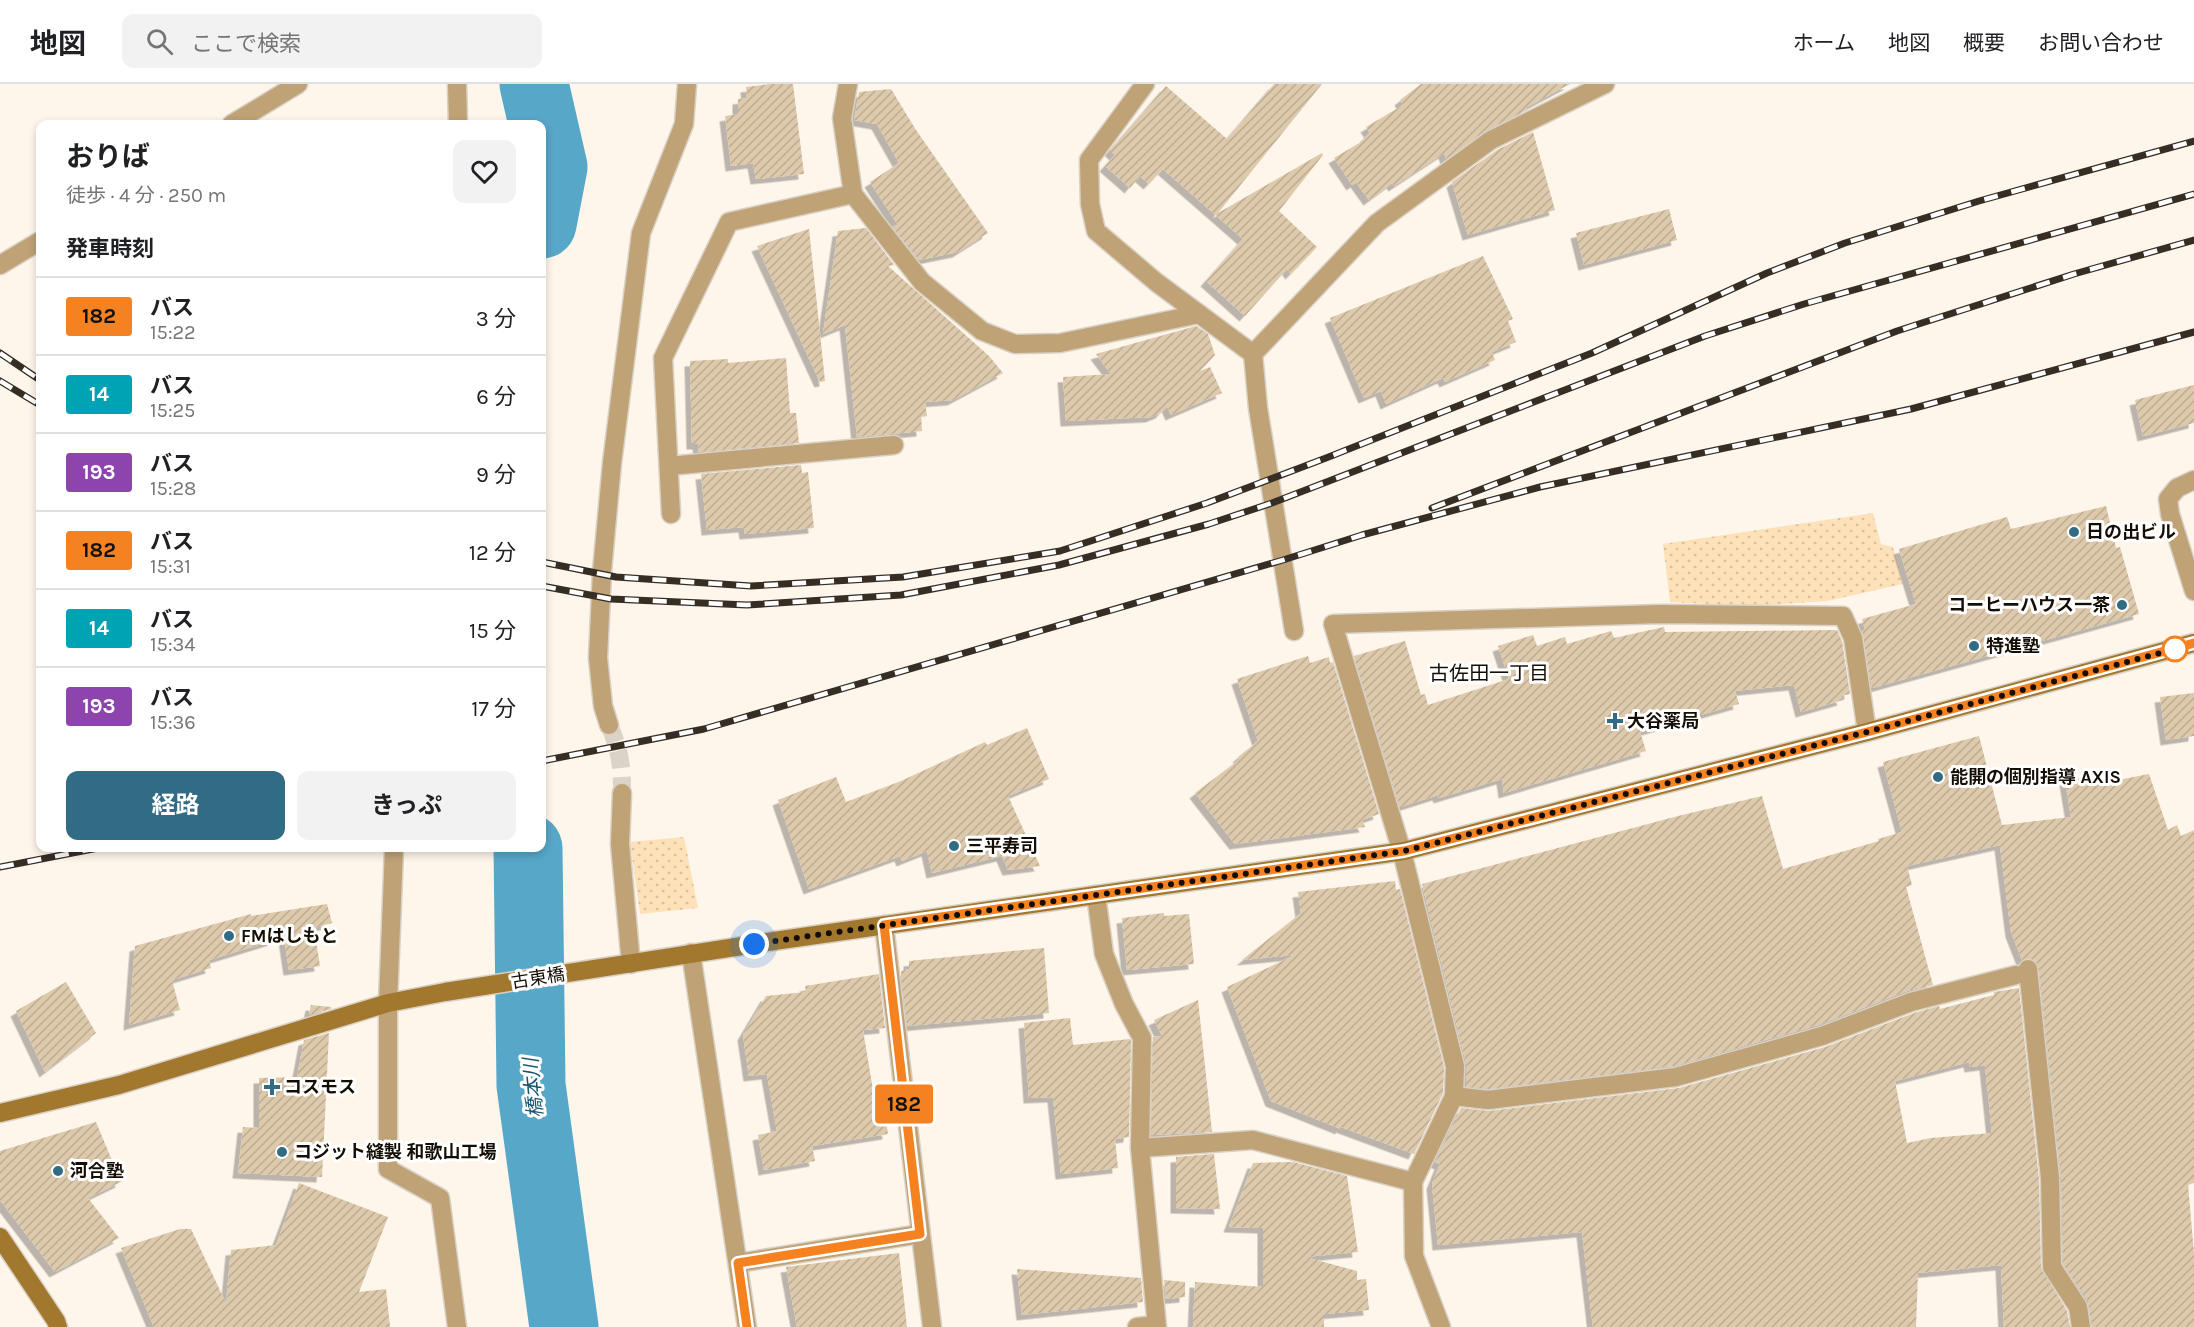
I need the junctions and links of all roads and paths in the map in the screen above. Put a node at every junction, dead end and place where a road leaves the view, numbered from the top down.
1 (298, 84) edge
2 (457, 84) edge
3 (687, 84) edge
4 (848, 84) edge
5 (1145, 84) edge
6 (1605, 84) edge
7 (239, 120) edge
8 (458, 120) edge
9 (853, 194) junction
10 (36, 243) edge
11 (0, 265) edge
12 (1199, 314) junction
13 (1253, 354) junction
14 (894, 445) dead end
15 (669, 466) junction
16 (2194, 480) edge
17 (671, 514) dead end
18 (2187, 543) edge
19 (2193, 585) edge
20 (1294, 631) dead end
21 (2194, 643) edge
22 (609, 725) tunnel mouth
23 (1867, 732) junction
24 (622, 793) tunnel mouth
25 (394, 852) edge
26 (1402, 852) junction
27 (1096, 895) junction
28 (884, 925) junction
29 (691, 953) junction
30 (631, 964) junction
31 (388, 1003) junction
32 (1454, 1096) junction
33 (0, 1113) edge
34 (1140, 1148) junction
35 (1413, 1182) junction
36 (920, 1234) junction
37 (0, 1237) edge
38 (738, 1263) junction
39 (1150, 1326) edge
40 (58, 1327) edge
41 (457, 1327) edge
42 (747, 1327) edge
43 (932, 1327) edge
44 (1441, 1327) edge
45 (2081, 1327) edge

1 - 7 street
2 - 8 street
3 - 22 street
4 - 9 street
5 - 12 street
6 - 13 street
9 - 12 street
9 - 15 street
10 - 11 street
12 - 13 street
13 - 20 street
14 - 15 street
15 - 17 street
16 - 18 street
18 - 19 street
21 - 23 street, 古東橋
23 - 26 street, 古東橋
23 - 26 street
24 - 30 street
25 - 31 street
26 - 27 street, 古東橋
26 - 32 street
27 - 28 street, 古東橋
27 - 34 street
28 - 29 street, 古東橋
28 - 36 street
29 - 30 street, 古東橋
29 - 38 street
30 - 31 street, 古東橋
31 - 33 street, 古東橋
31 - 41 street
32 - 35 street
32 - 45 street
34 - 35 street
34 - 39 street
35 - 44 street
36 - 38 street
36 - 43 street
37 - 40 street
38 - 42 street

